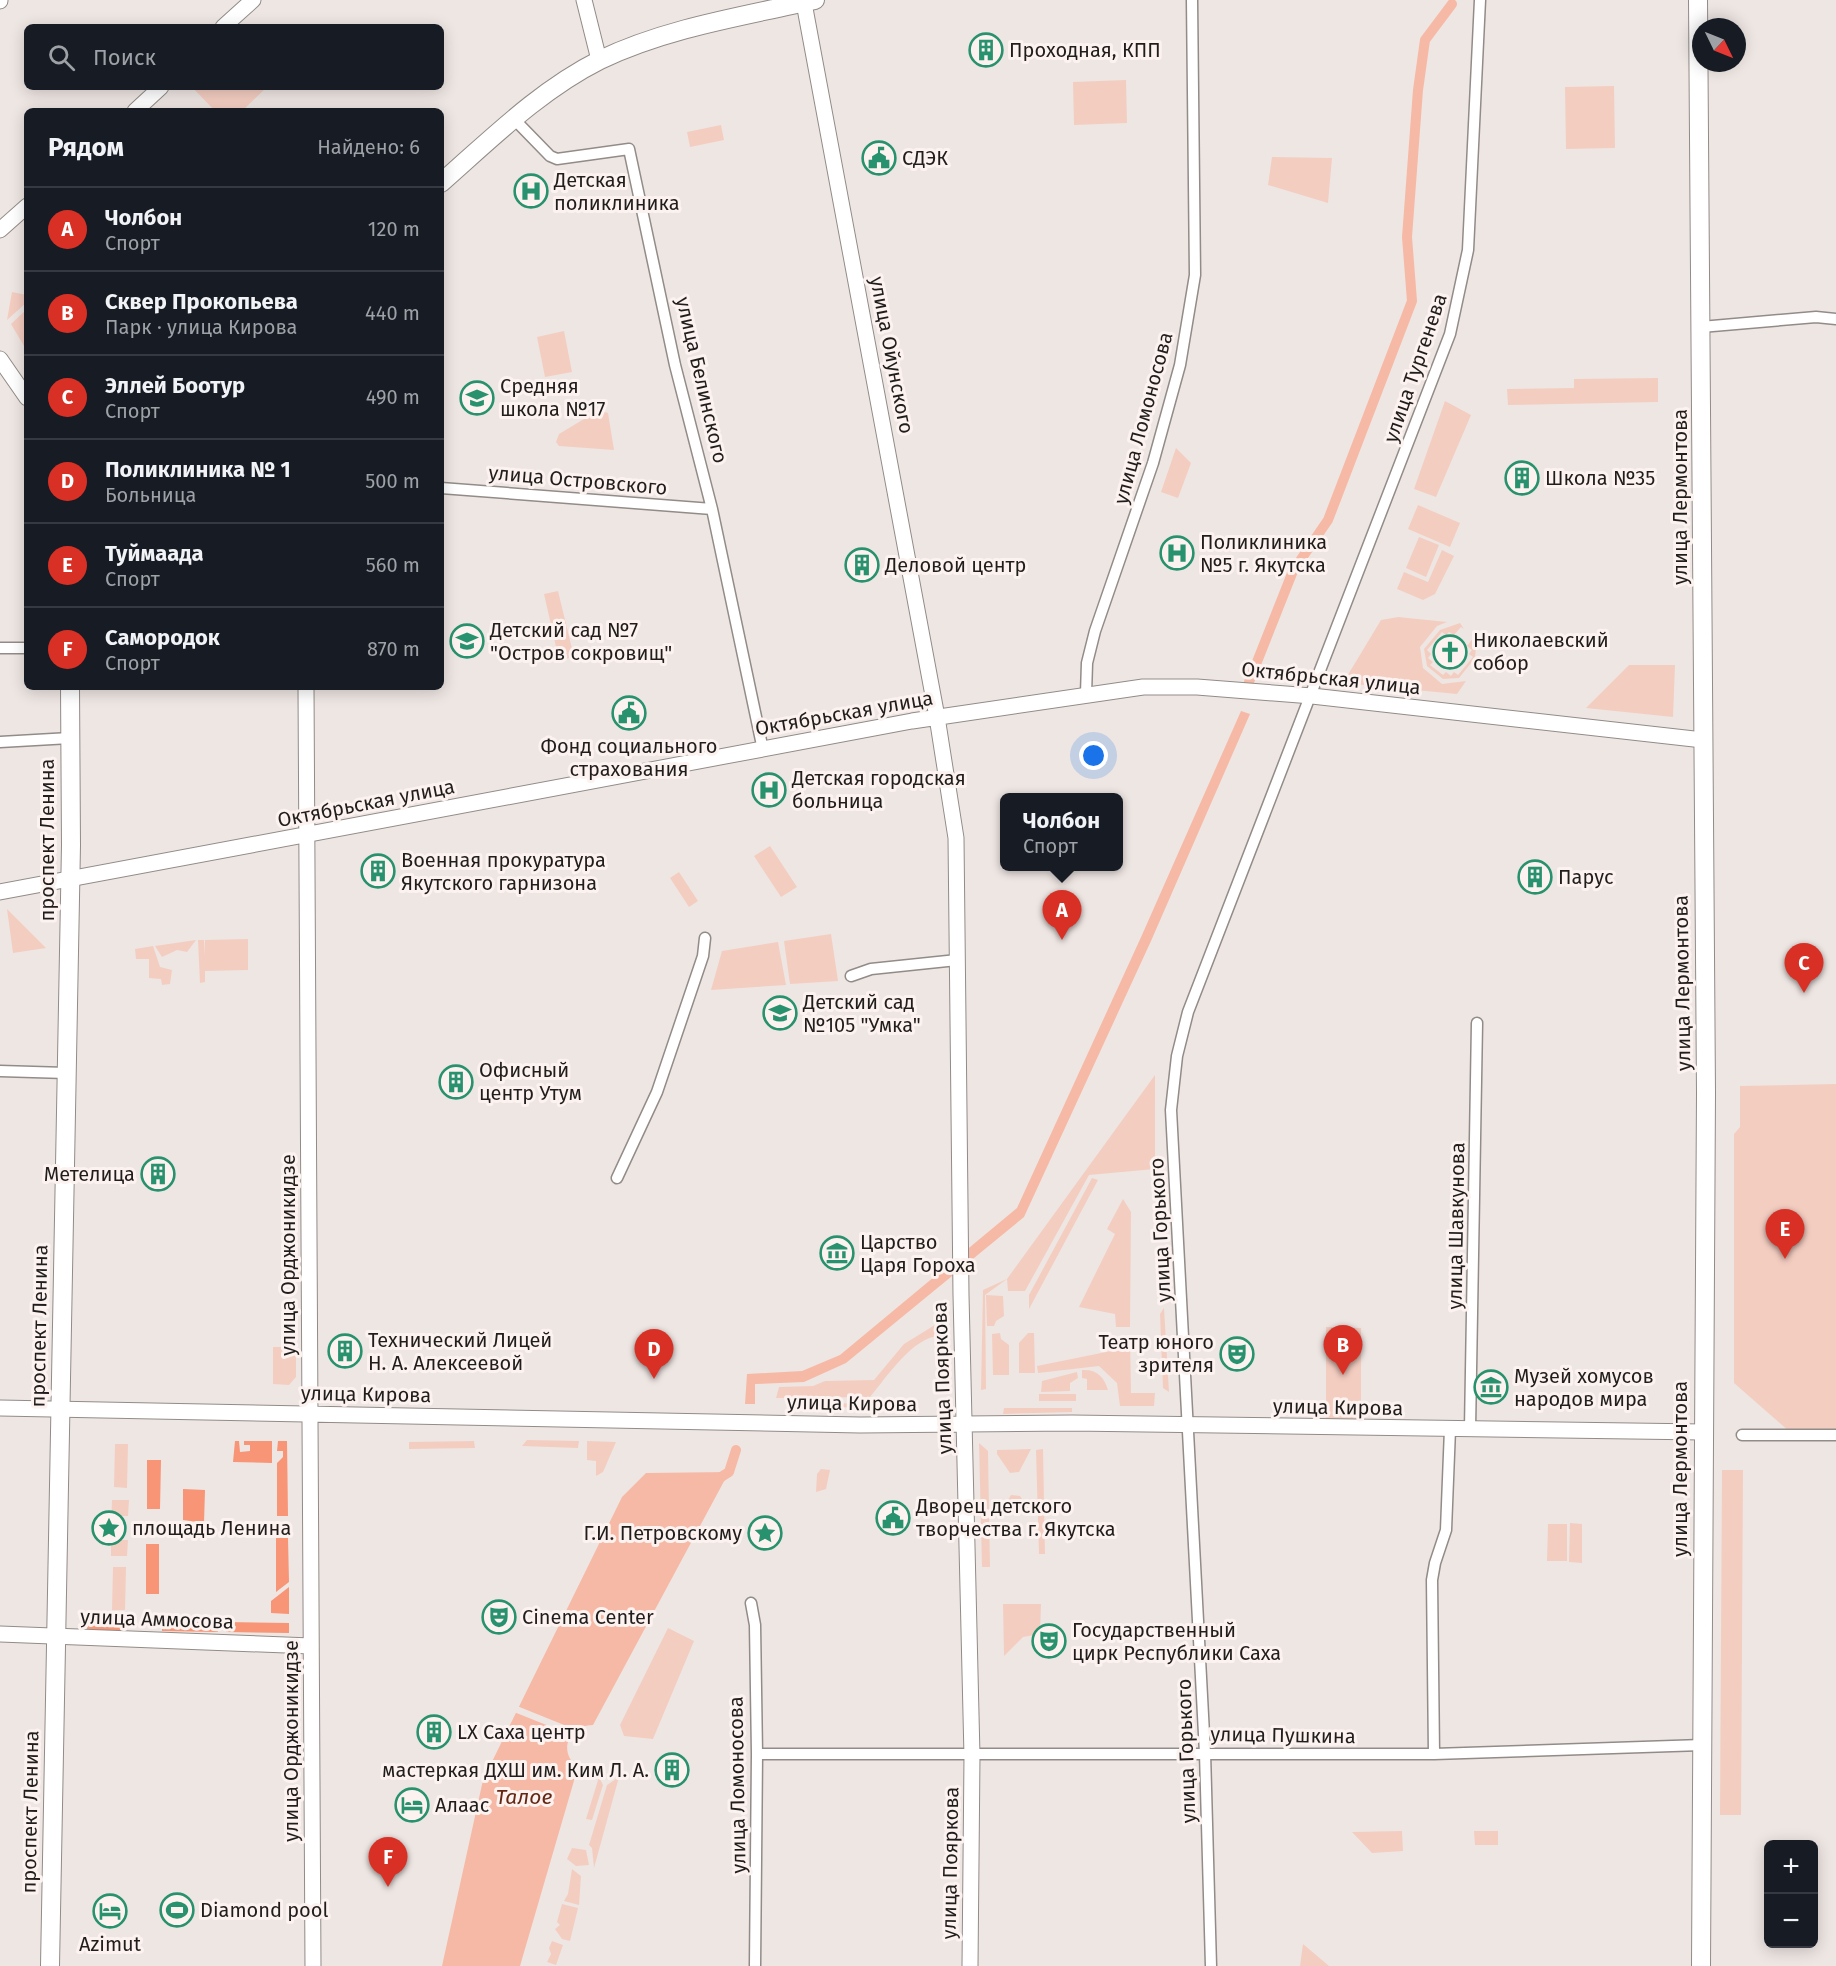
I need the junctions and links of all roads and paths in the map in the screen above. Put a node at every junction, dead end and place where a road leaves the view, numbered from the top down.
1 (253, 0) edge
2 (584, 0) edge
3 (1192, 0) edge
4 (1480, 0) edge
5 (1698, 0) edge
6 (808, 1) edge
7 (226, 24) edge
8 (599, 60) junction
9 (159, 90) edge
10 (138, 108) edge
11 (514, 119) junction
12 (444, 180) edge
13 (24, 209) edge
14 (0, 230) edge
15 (1836, 319) edge
16 (1701, 327) junction
17 (0, 359) edge
18 (24, 394) edge
19 (444, 488) edge
20 (712, 509) junction
21 (0, 648) edge
22 (24, 648) edge
23 (70, 690) edge
24 (306, 690) edge
25 (1086, 694) junction
26 (1312, 696) junction
27 (937, 717) junction
28 (70, 738) junction
29 (1703, 740) junction
30 (0, 742) edge
31 (763, 750) junction
32 (307, 836) junction
33 (70, 877) junction
34 (0, 892) edge
35 (705, 938) dead end
36 (957, 960) junction
37 (851, 976) dead end
38 (1477, 1023) dead end
39 (0, 1071) edge
40 (66, 1073) junction
41 (616, 1178) dead end
42 (0, 1408) edge
43 (60, 1410) junction
44 (310, 1415) junction
45 (964, 1425) junction
46 (1189, 1425) junction
47 (1450, 1429) junction
48 (1470, 1429) junction
49 (1703, 1432) junction
50 (1742, 1435) dead end
51 (1836, 1435) edge
52 (751, 1603) dead end
53 (0, 1634) edge
54 (56, 1636) junction
55 (311, 1646) junction
56 (1702, 1745) junction
57 (1205, 1753) junction
58 (757, 1754) junction
59 (1434, 1754) junction
60 (972, 1756) junction
61 (50, 1966) edge
62 (313, 1966) edge
63 (755, 1966) edge
64 (970, 1966) edge
65 (1211, 1966) edge
66 (1701, 1966) edge

1 - 7 main road
2 - 8 main road
3 - 25 street, улица Ломоносова
4 - 26 street, улица Тургенева
5 - 16 main road, улица Лермонтова
6 - 8 main road
6 - 27 main road, улица Ойунского
8 - 11 main road
9 - 10 main road
11 - 12 main road
11 - 20 street, улица Белинского
13 - 14 main road
15 - 16 street
16 - 29 main road, улица Лермонтова
17 - 18 main road
19 - 20 street, улица Островского
20 - 31 street, улица Белинского
21 - 22 street
23 - 28 main road, проспект Ленина
24 - 32 main road, улица Орджоникидзе
25 - 26 main road, Октябрьская улица
25 - 27 main road, Октябрьская улица
26 - 29 main road, Октябрьская улица
26 - 46 street, улица Горького
27 - 31 main road, Октябрьская улица
27 - 36 main road, улица Пояркова
28 - 30 street
28 - 33 main road, проспект Ленина
29 - 49 main road, улица Лермонтова
31 - 32 main road, Октябрьская улица
32 - 33 main road, Октябрьская улица
32 - 44 main road, улица Орджоникидзе
33 - 34 main road, Октябрьская улица
33 - 40 main road, проспект Ленина
35 - 41 street
36 - 37 street
36 - 45 main road, улица Пояркова
38 - 48 street, улица Шавкунова
39 - 40 street
40 - 43 main road, проспект Ленина
42 - 43 main road, улица Кирова
43 - 44 main road, улица Кирова
43 - 54 main road, проспект Ленина
44 - 45 main road, улица Кирова
44 - 55 main road, улица Орджоникидзе
45 - 46 main road, улица Кирова
45 - 60 main road, улица Пояркова
46 - 47 main road, улица Кирова
46 - 57 street, улица Горького
47 - 48 main road, улица Кирова
47 - 59 street
48 - 49 main road, улица Кирова
49 - 56 main road, улица Лермонтова
50 - 51 street
52 - 58 street, улица Ломоносова
53 - 54 main road, улица Аммосова
54 - 55 main road, улица Аммосова
54 - 61 main road, проспект Ленина
55 - 62 main road, улица Орджоникидзе
56 - 59 street, улица Пушкина
56 - 66 main road, улица Лермонтова
57 - 59 street, улица Пушкина
57 - 60 street, улица Пушкина
57 - 65 street, улица Горького
58 - 60 street, улица Пушкина
58 - 63 street, улица Ломоносова
60 - 64 main road, улица Пояркова

